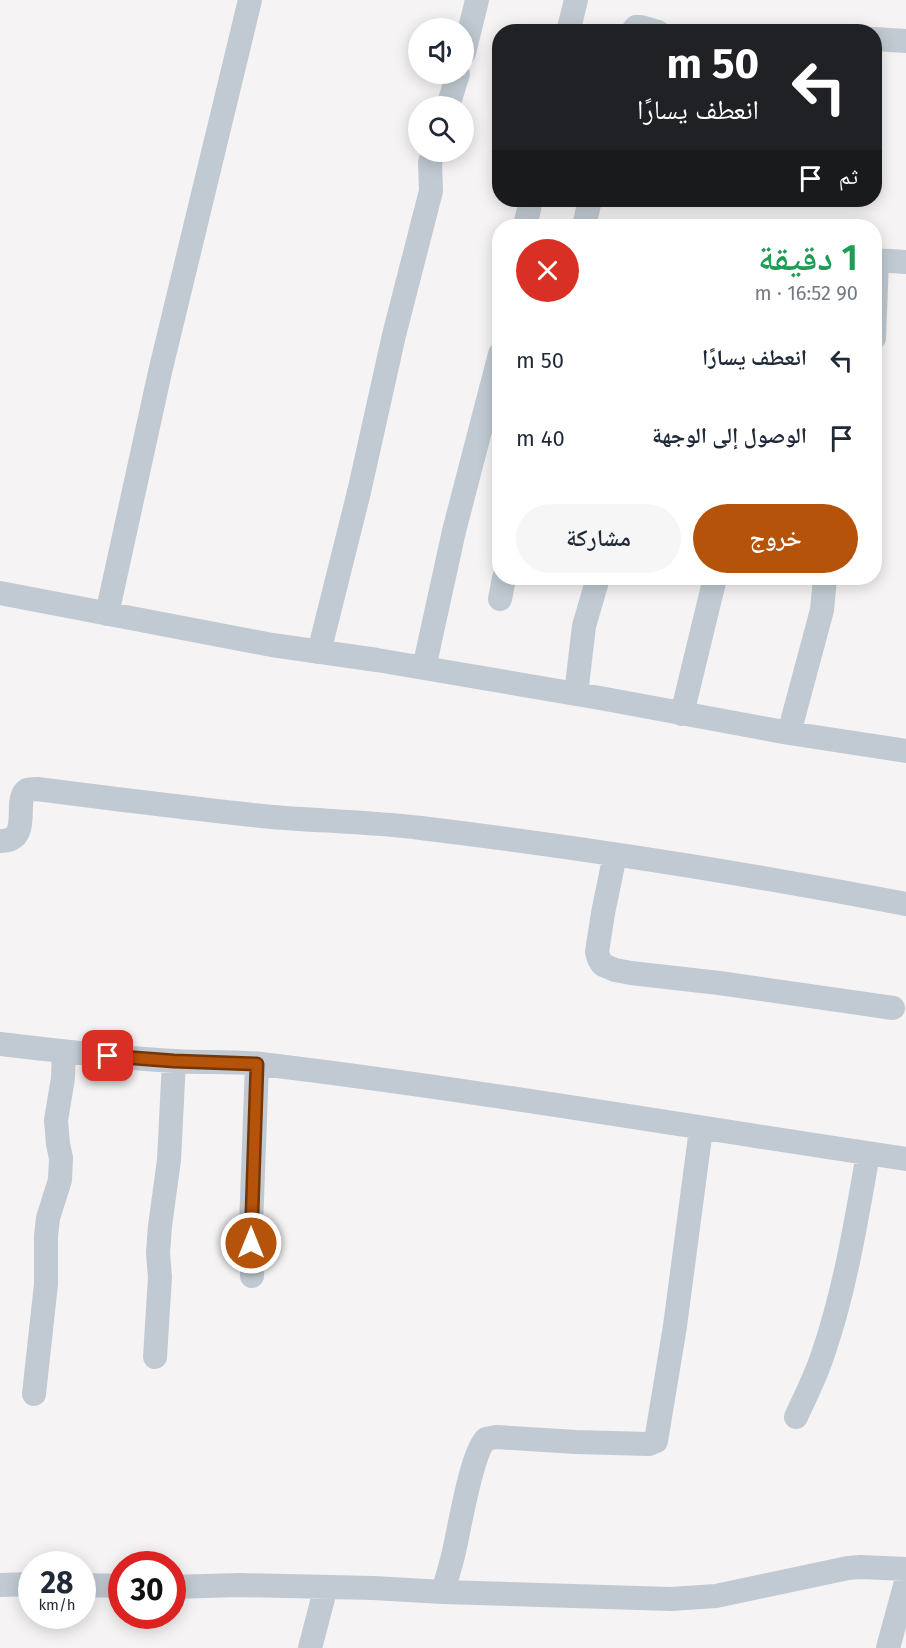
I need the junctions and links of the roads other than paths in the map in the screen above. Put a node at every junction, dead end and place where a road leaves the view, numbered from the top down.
1 (250, 0) edge
2 (477, 0) edge
3 (576, 0) edge
4 (473, 18) edge
5 (570, 24) edge
6 (882, 40) edge
7 (906, 41) edge
8 (430, 162) edge
9 (882, 260) edge
10 (906, 262) edge
11 (492, 385) edge
12 (596, 585) edge
13 (712, 585) edge
14 (824, 585) edge
15 (0, 593) edge
16 (107, 614) junction
17 (319, 652) junction
18 (424, 668) junction
19 (576, 694) junction
20 (682, 714) junction
21 (789, 733) junction
22 (906, 751) edge
23 (0, 841) edge
24 (615, 855) junction
25 (906, 904) edge
26 (893, 1008) dead end
27 (0, 1044) edge
28 (64, 1052) junction
29 (174, 1061) junction
30 (257, 1064) junction
31 (701, 1129) junction
32 (868, 1154) junction
33 (906, 1159) edge
34 (252, 1276) dead end
35 (155, 1357) dead end
36 (34, 1394) dead end
37 (796, 1417) dead end
38 (906, 1569) edge
39 (906, 1582) edge
40 (18, 1584) edge
41 (0, 1585) edge
42 (186, 1587) edge
43 (326, 1587) junction
44 (442, 1592) junction
45 (310, 1648) edge
46 (888, 1648) edge

1 - 16 street
2 - 4 street
3 - 5 street
6 - 7 street
8 - 17 street
9 - 10 street
11 - 18 street
12 - 19 street
13 - 20 street
14 - 21 street
15 - 16 street
16 - 17 street
17 - 18 street
18 - 19 street
19 - 20 street
20 - 21 street
21 - 22 street
23 - 24 street
24 - 25 street
24 - 26 street
27 - 28 street
28 - 29 street
28 - 36 street
29 - 30 street
29 - 35 street
30 - 31 street
30 - 34 street
31 - 32 street
31 - 44 street
32 - 33 street
32 - 37 street
38 - 44 street
39 - 46 street
40 - 41 street
42 - 43 street
43 - 44 street
43 - 45 street

